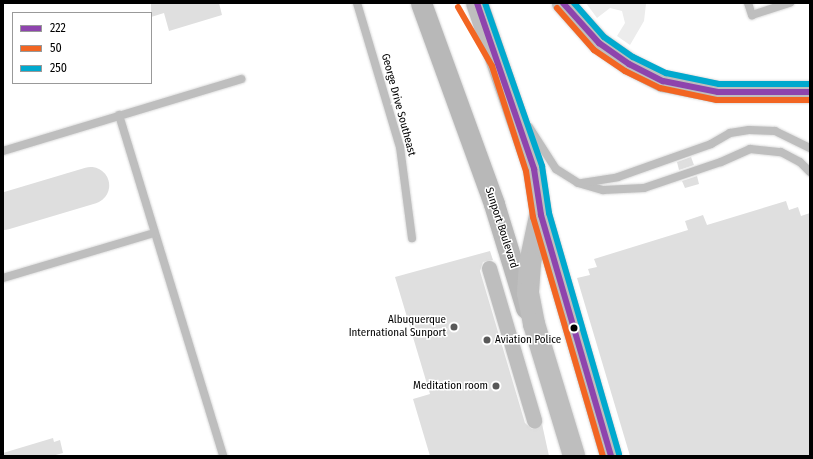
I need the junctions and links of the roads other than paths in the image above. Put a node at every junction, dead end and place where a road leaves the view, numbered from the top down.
1 (357, 3) edge
2 (421, 3) edge
3 (465, 3) edge
4 (477, 3) edge
5 (563, 3) edge
6 (748, 3) edge
7 (790, 3) edge
8 (501, 70) junction
9 (241, 80) dead end
10 (810, 92) edge
11 (119, 115) junction
12 (810, 148) edge
13 (3, 151) edge
14 (810, 172) edge
15 (578, 183) junction
16 (541, 215) junction
17 (154, 233) junction
18 (412, 238) dead end
19 (489, 268) dead end
20 (3, 278) edge
21 (575, 332) junction
22 (534, 420) dead end
23 (224, 456) edge
24 (571, 456) edge
25 (574, 456) edge
26 (601, 456) edge
27 (611, 456) edge

1 - 18 lane, George Drive Southeast
2 - 24 main road, Sunport Boulevard
3 - 8 main road
4 - 8 main road, Sunport Boulevard
5 - 10 main road
6 - 7 lane
8 - 15 lane
8 - 16 main road, Sunport Boulevard
9 - 11 lane
11 - 13 lane
11 - 17 lane
12 - 15 lane
14 - 15 lane
16 - 21 main road, Sunport Boulevard
16 - 25 main road, Sunport Boulevard
17 - 20 lane
17 - 23 lane
19 - 22 street
21 - 26 lane
21 - 27 main road, Sunport Boulevard

